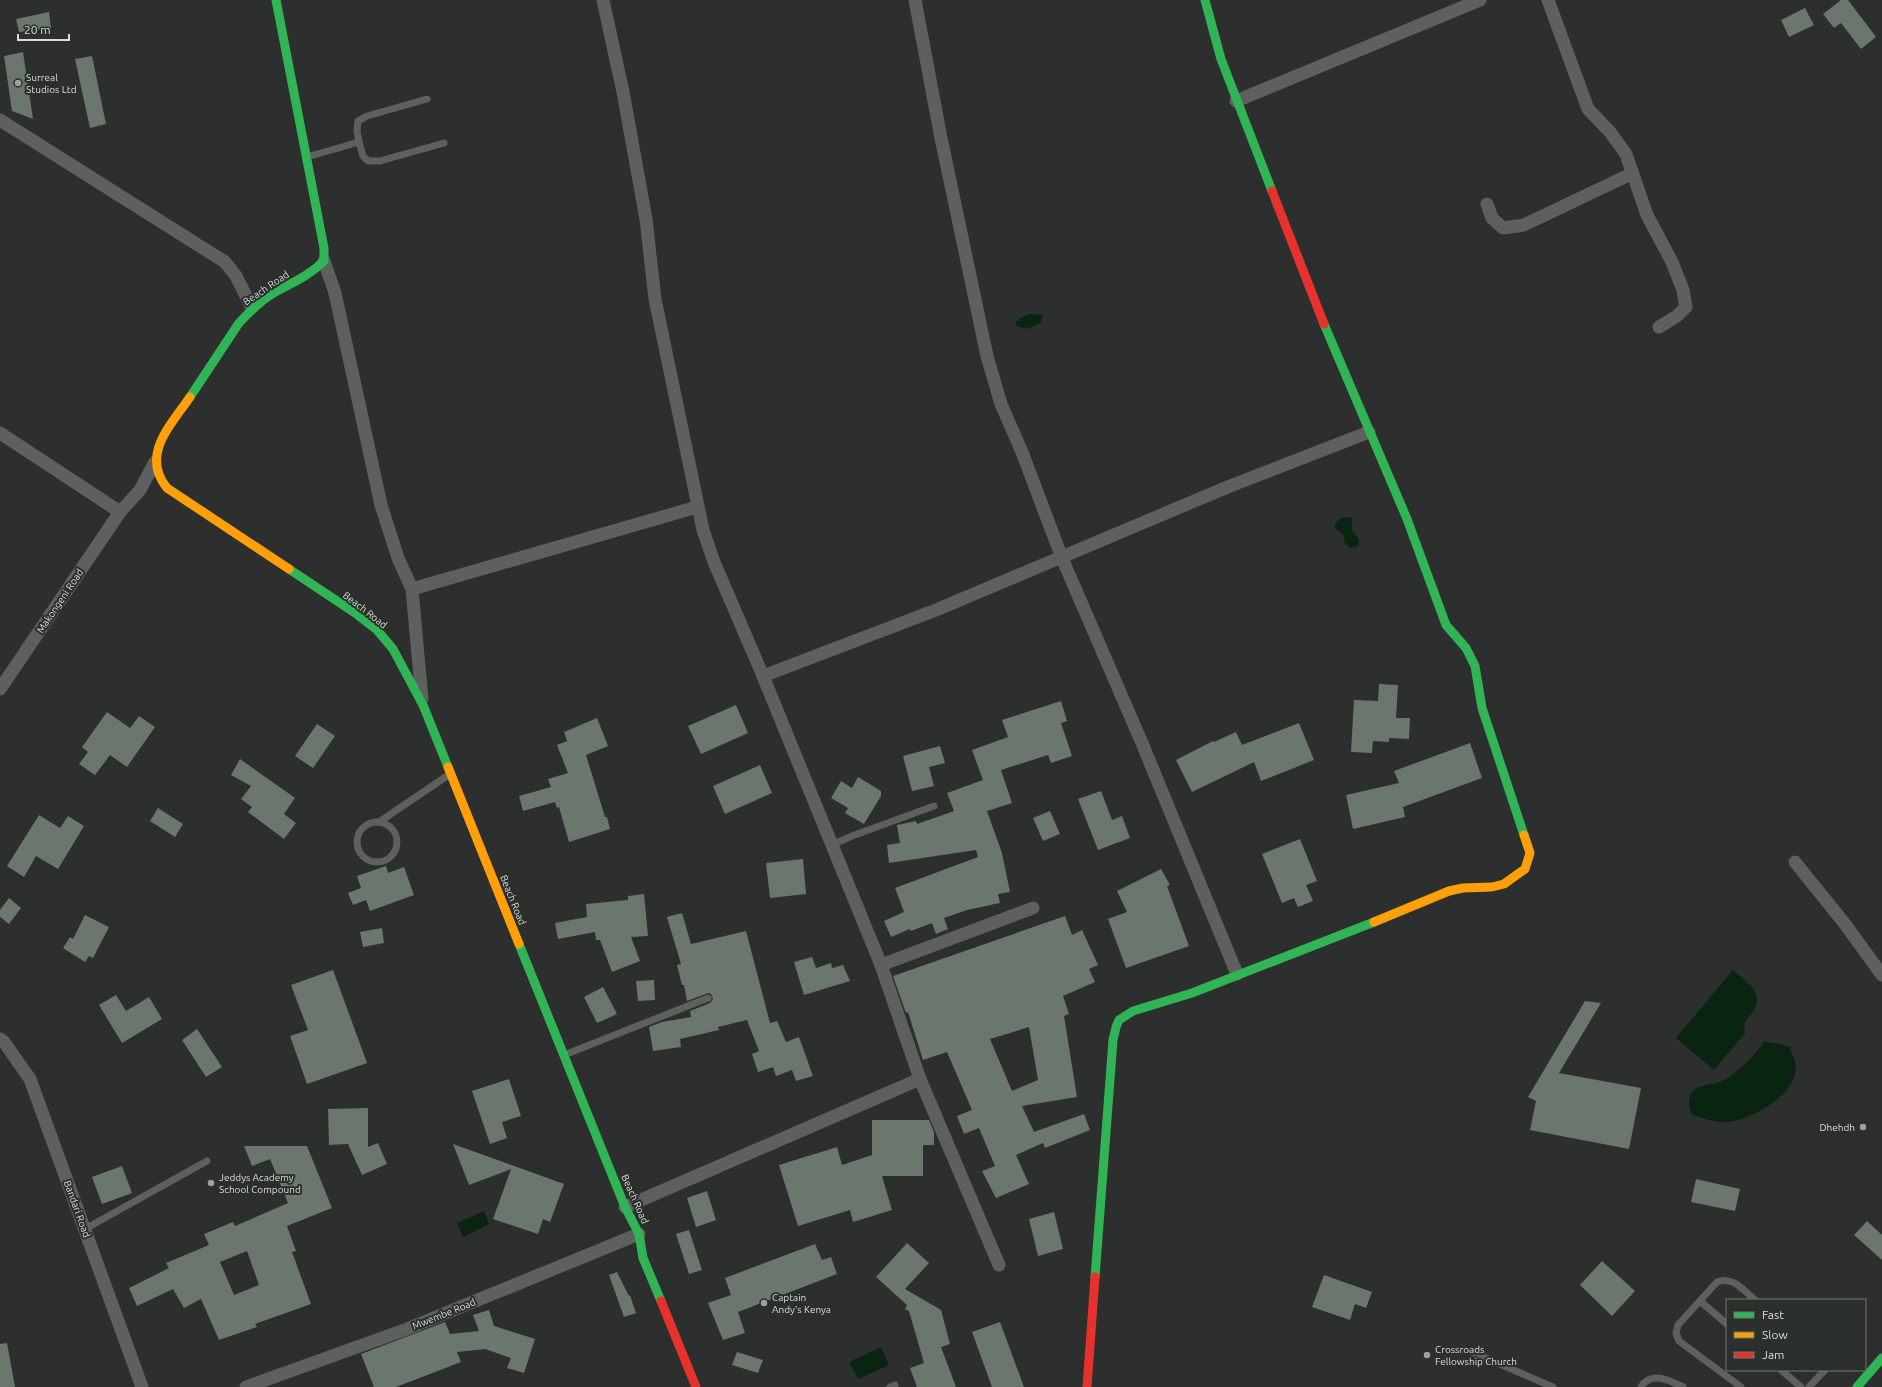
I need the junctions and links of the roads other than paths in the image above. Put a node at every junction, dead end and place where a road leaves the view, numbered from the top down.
1 (276, 0) edge
2 (603, 0) edge
3 (915, 0) edge
4 (1205, 0) edge
5 (1480, 0) edge
6 (1548, 0) edge
7 (427, 99) dead end
8 (1236, 101) junction
9 (0, 120) edge
10 (359, 142) junction
11 (444, 143) dead end
12 (306, 157) junction
13 (1631, 174) junction
14 (1487, 204) dead end
15 (324, 261) junction
16 (252, 308) junction
17 (1659, 327) dead end
18 (0, 432) edge
19 (1369, 432) junction
20 (156, 462) junction
21 (697, 508) junction
22 (120, 512) junction
23 (1062, 558) junction
24 (412, 589) junction
25 (763, 676) junction
26 (0, 689) edge
27 (423, 705) junction
28 (451, 774) junction
29 (934, 806) dead end
30 (379, 822) junction
31 (832, 845) junction
32 (1795, 862) dead end
33 (1033, 908) dead end
34 (881, 965) junction
35 (1237, 974) junction
36 (1882, 975) edge
37 (708, 998) dead end
38 (0, 1039) edge
39 (564, 1055) junction
40 (920, 1079) junction
41 (207, 1162) dead end
42 (625, 1207) junction
43 (85, 1229) junction
44 (639, 1234) junction
45 (999, 1265) dead end
46 (1754, 1299) edge
47 (1700, 1301) junction
48 (1726, 1323) edge
49 (1472, 1352) dead end
50 (1882, 1358) edge
51 (1782, 1371) edge
52 (1824, 1371) edge
53 (142, 1387) edge
54 (246, 1387) edge
55 (696, 1387) edge
56 (1087, 1387) edge
57 (1552, 1387) edge
58 (1641, 1387) edge
59 (1683, 1387) edge
60 (1741, 1387) edge
61 (1801, 1387) edge
62 (1809, 1387) edge
63 (1857, 1387) edge

1 - 12 street
2 - 21 street
3 - 23 street
4 - 8 street
5 - 8 street
6 - 13 street
7 - 10 lane
8 - 19 street
9 - 16 street
10 - 11 lane
10 - 12 lane
12 - 15 street
13 - 14 street
13 - 17 street
15 - 16 street, Beach Road
15 - 24 street
16 - 20 street, Beach Road
18 - 22 street
19 - 23 street
19 - 35 street
20 - 22 street, Makongeni Road
20 - 27 street, Beach Road
21 - 24 street
21 - 25 street
22 - 26 street, Makongeni Road
23 - 25 street
23 - 35 street
24 - 27 street
25 - 31 street
27 - 28 street, Beach Road
28 - 30 lane
28 - 39 street, Beach Road
29 - 31 lane
30 - 30 lane
31 - 34 street
32 - 36 street
33 - 34 street
34 - 40 street
35 - 56 street
37 - 39 lane
38 - 43 street, Bandari Road
39 - 42 street, Beach Road
40 - 42 street
40 - 45 street
41 - 43 lane
42 - 44 street, Beach Road
43 - 53 street, Bandari Road
44 - 54 street, Mwembe Road
44 - 55 street, Beach Road
46 - 47 lane
47 - 48 lane
47 - 60 lane
49 - 57 lane
50 - 63 street
51 - 61 lane
52 - 62 lane
58 - 59 lane

